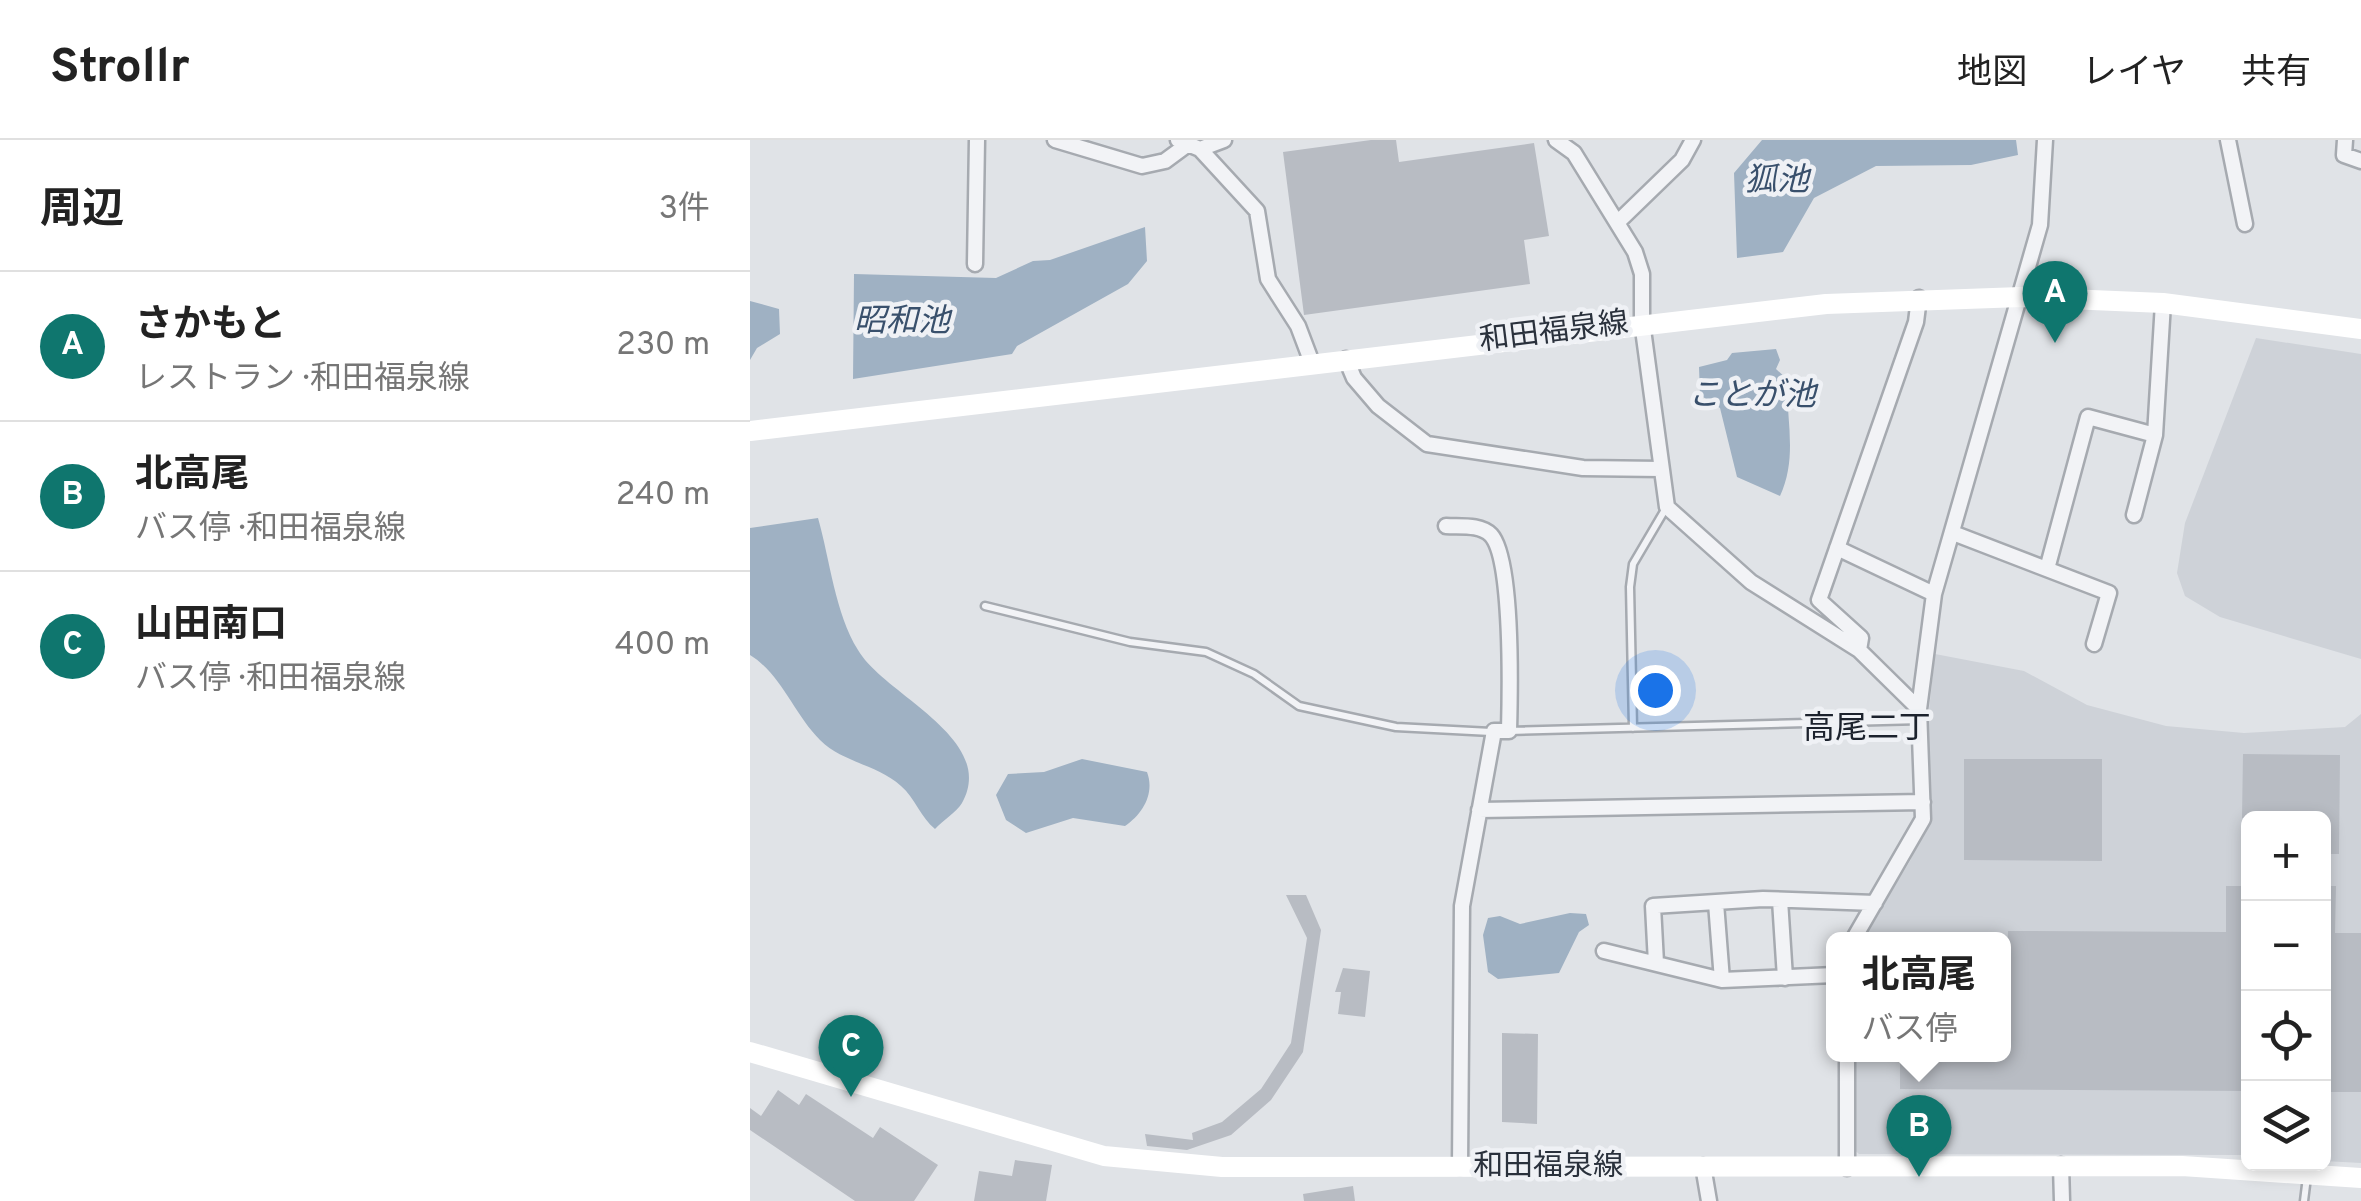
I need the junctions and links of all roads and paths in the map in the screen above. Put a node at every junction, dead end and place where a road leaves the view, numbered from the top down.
1 (977, 140) edge
2 (1055, 140) edge
3 (1224, 140) edge
4 (1556, 140) edge
5 (1693, 140) edge
6 (2045, 140) edge
7 (2228, 140) edge
8 (2345, 140) edge
9 (1189, 144) edge
10 (2361, 161) edge
11 (1620, 222) junction
12 (2245, 224) dead end
13 (976, 264) dead end
14 (2020, 297) junction
15 (1919, 298) junction
16 (2162, 303) junction
17 (1642, 322) junction
18 (2361, 328) edge
19 (1346, 359) junction
20 (1312, 364) junction
21 (750, 431) edge
22 (2155, 435) junction
23 (1660, 470) junction
24 (1667, 508) junction
25 (2134, 515) dead end
26 (1446, 526) dead end
27 (1953, 533) junction
28 (1837, 548) junction
29 (2047, 569) junction
30 (1934, 594) junction
31 (985, 606) dead end
32 (2094, 644) dead end
33 (1859, 650) junction
34 (1921, 714) junction
35 (1633, 728) junction
36 (1501, 731) junction
37 (1923, 802) junction
38 (1479, 810) junction
39 (1780, 900) junction
40 (1716, 902) junction
41 (1874, 903) junction
42 (1858, 932) edge
43 (1604, 951) dead end
44 (1656, 963) junction
45 (1826, 975) edge
46 (1785, 978) junction
47 (1722, 980) junction
48 (750, 1052) edge
49 (1847, 1062) edge
50 (2060, 1165) junction
51 (1704, 1166) junction
52 (1460, 1167) junction
53 (1847, 1168) junction
54 (2307, 1172) junction
55 (2361, 1178) edge
56 (1709, 1201) edge
57 (2062, 1201) edge
58 (2304, 1201) edge

1 - 13 street
2 - 9 street
3 - 9 street
4 - 11 street
5 - 11 street
6 - 14 street
7 - 12 street
8 - 10 street
9 - 20 street
11 - 17 street
14 - 15 main road, 和田福泉線
14 - 16 main road, 和田福泉線
14 - 27 street
15 - 17 main road, 和田福泉線
15 - 28 street
16 - 18 main road, 和田福泉線
16 - 22 street
17 - 19 main road, 和田福泉線
17 - 23 street
19 - 20 main road, 和田福泉線
19 - 23 street
20 - 21 main road, 和田福泉線
22 - 25 street
22 - 29 street
23 - 24 street
24 - 33 street
24 - 35 lane
26 - 36 street
27 - 29 street
27 - 30 street
28 - 30 street
28 - 33 street
29 - 32 street
30 - 34 street
31 - 36 lane
33 - 34 street
34 - 35 lane
34 - 37 street
35 - 36 lane
36 - 38 street
37 - 38 street
37 - 41 street
38 - 52 street
39 - 40 street
39 - 41 street
39 - 46 street
40 - 44 street
40 - 47 street
41 - 42 street
43 - 44 street
44 - 47 street
45 - 46 street
46 - 47 street
48 - 52 main road, 和田福泉線
49 - 53 street
50 - 53 main road, 和田福泉線
50 - 54 main road, 和田福泉線
50 - 57 street
51 - 52 main road, 和田福泉線
51 - 53 main road, 和田福泉線
51 - 56 street
54 - 55 main road, 和田福泉線
54 - 58 lane

